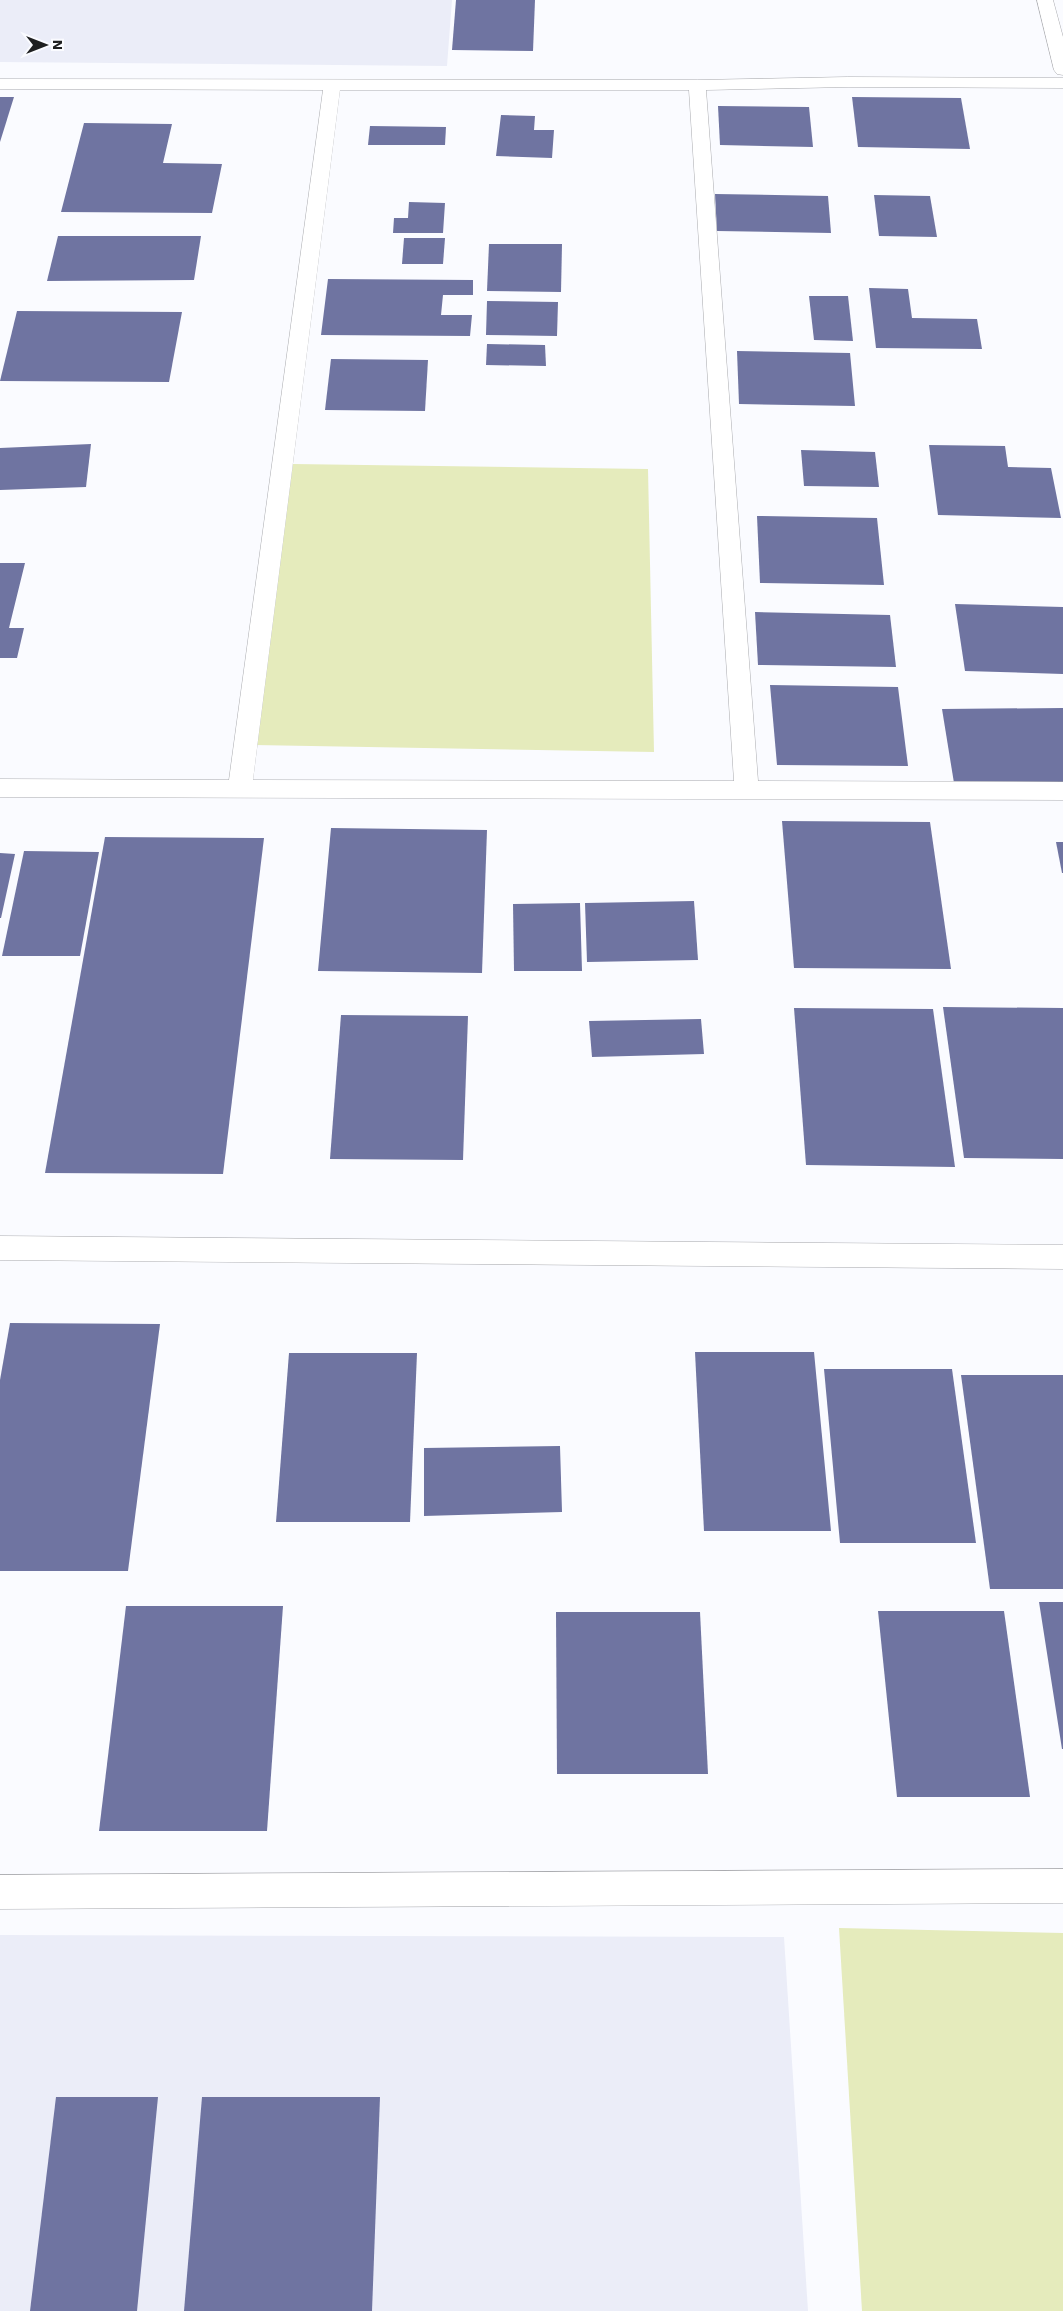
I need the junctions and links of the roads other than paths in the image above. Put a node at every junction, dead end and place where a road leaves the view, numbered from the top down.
1 (1045, 0) edge
2 (1063, 70) edge
3 (1063, 83) edge
4 (0, 84) edge
5 (697, 84) junction
6 (332, 85) junction
7 (0, 788) edge
8 (240, 788) junction
9 (747, 790) junction
10 (1063, 791) edge
11 (0, 1248) edge
12 (1063, 1257) edge
13 (1063, 1886) edge
14 (0, 1892) edge

1 - 2 street
3 - 5 street
4 - 6 street
5 - 6 street
5 - 9 street
6 - 8 street
7 - 8 street
8 - 9 street
9 - 10 street
11 - 12 street
13 - 14 street

